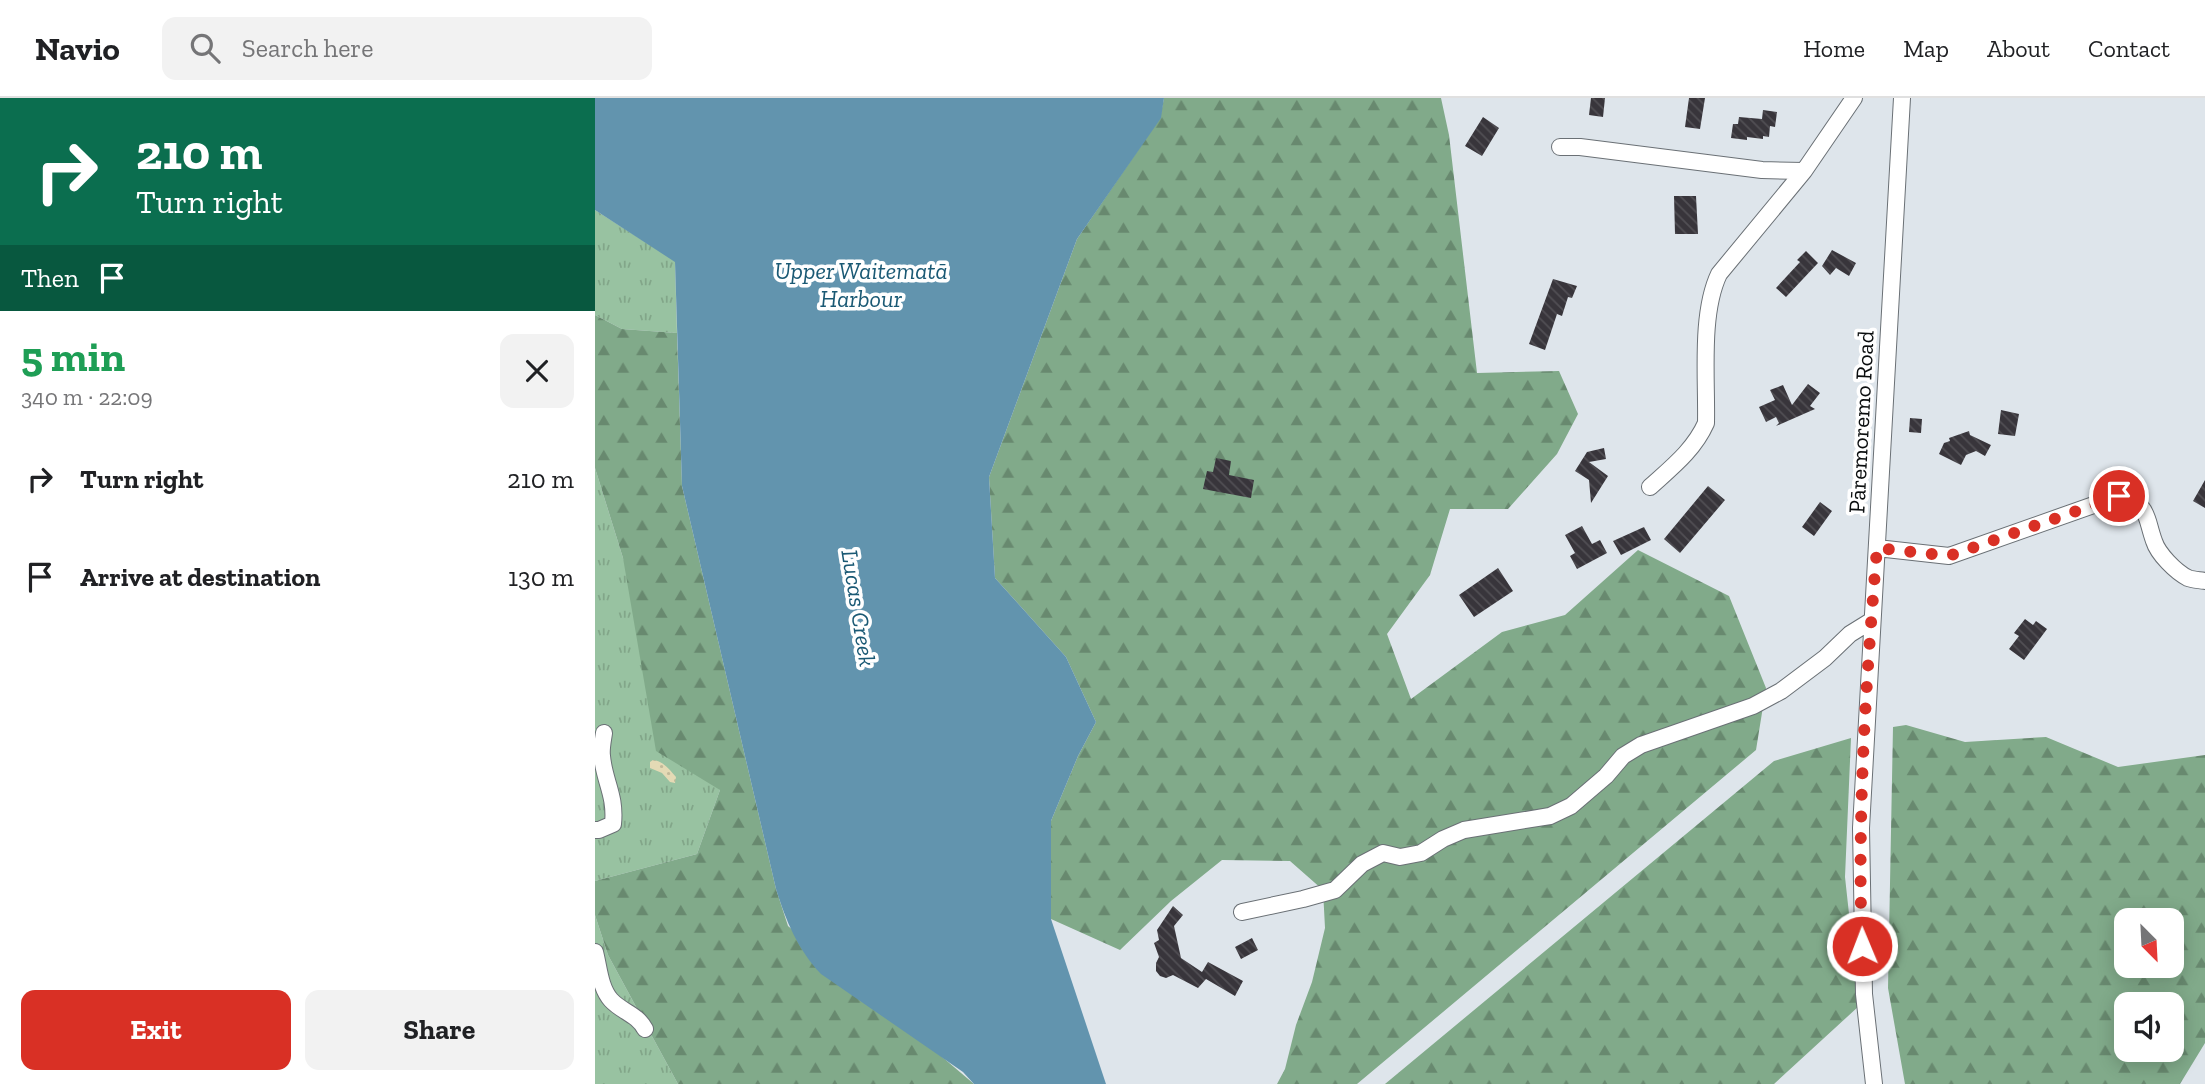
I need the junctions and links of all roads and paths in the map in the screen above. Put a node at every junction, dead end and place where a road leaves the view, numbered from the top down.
1 (1854, 98) edge
2 (1902, 98) edge
3 (1560, 146) dead end
4 (1804, 171) junction
5 (1650, 487) dead end
6 (1877, 548) junction
7 (2205, 581) edge
8 (1871, 621) junction
9 (604, 733) dead end
10 (595, 830) edge
11 (1241, 912) dead end
12 (595, 952) edge
13 (645, 1029) dead end
14 (1874, 1084) edge

1 - 4 street
2 - 6 street, Pāremoremo Road
3 - 4 street
4 - 5 street
6 - 7 street
6 - 8 street, Pāremoremo Road
8 - 11 street
8 - 14 street, Pāremoremo Road
9 - 10 street
12 - 13 street

